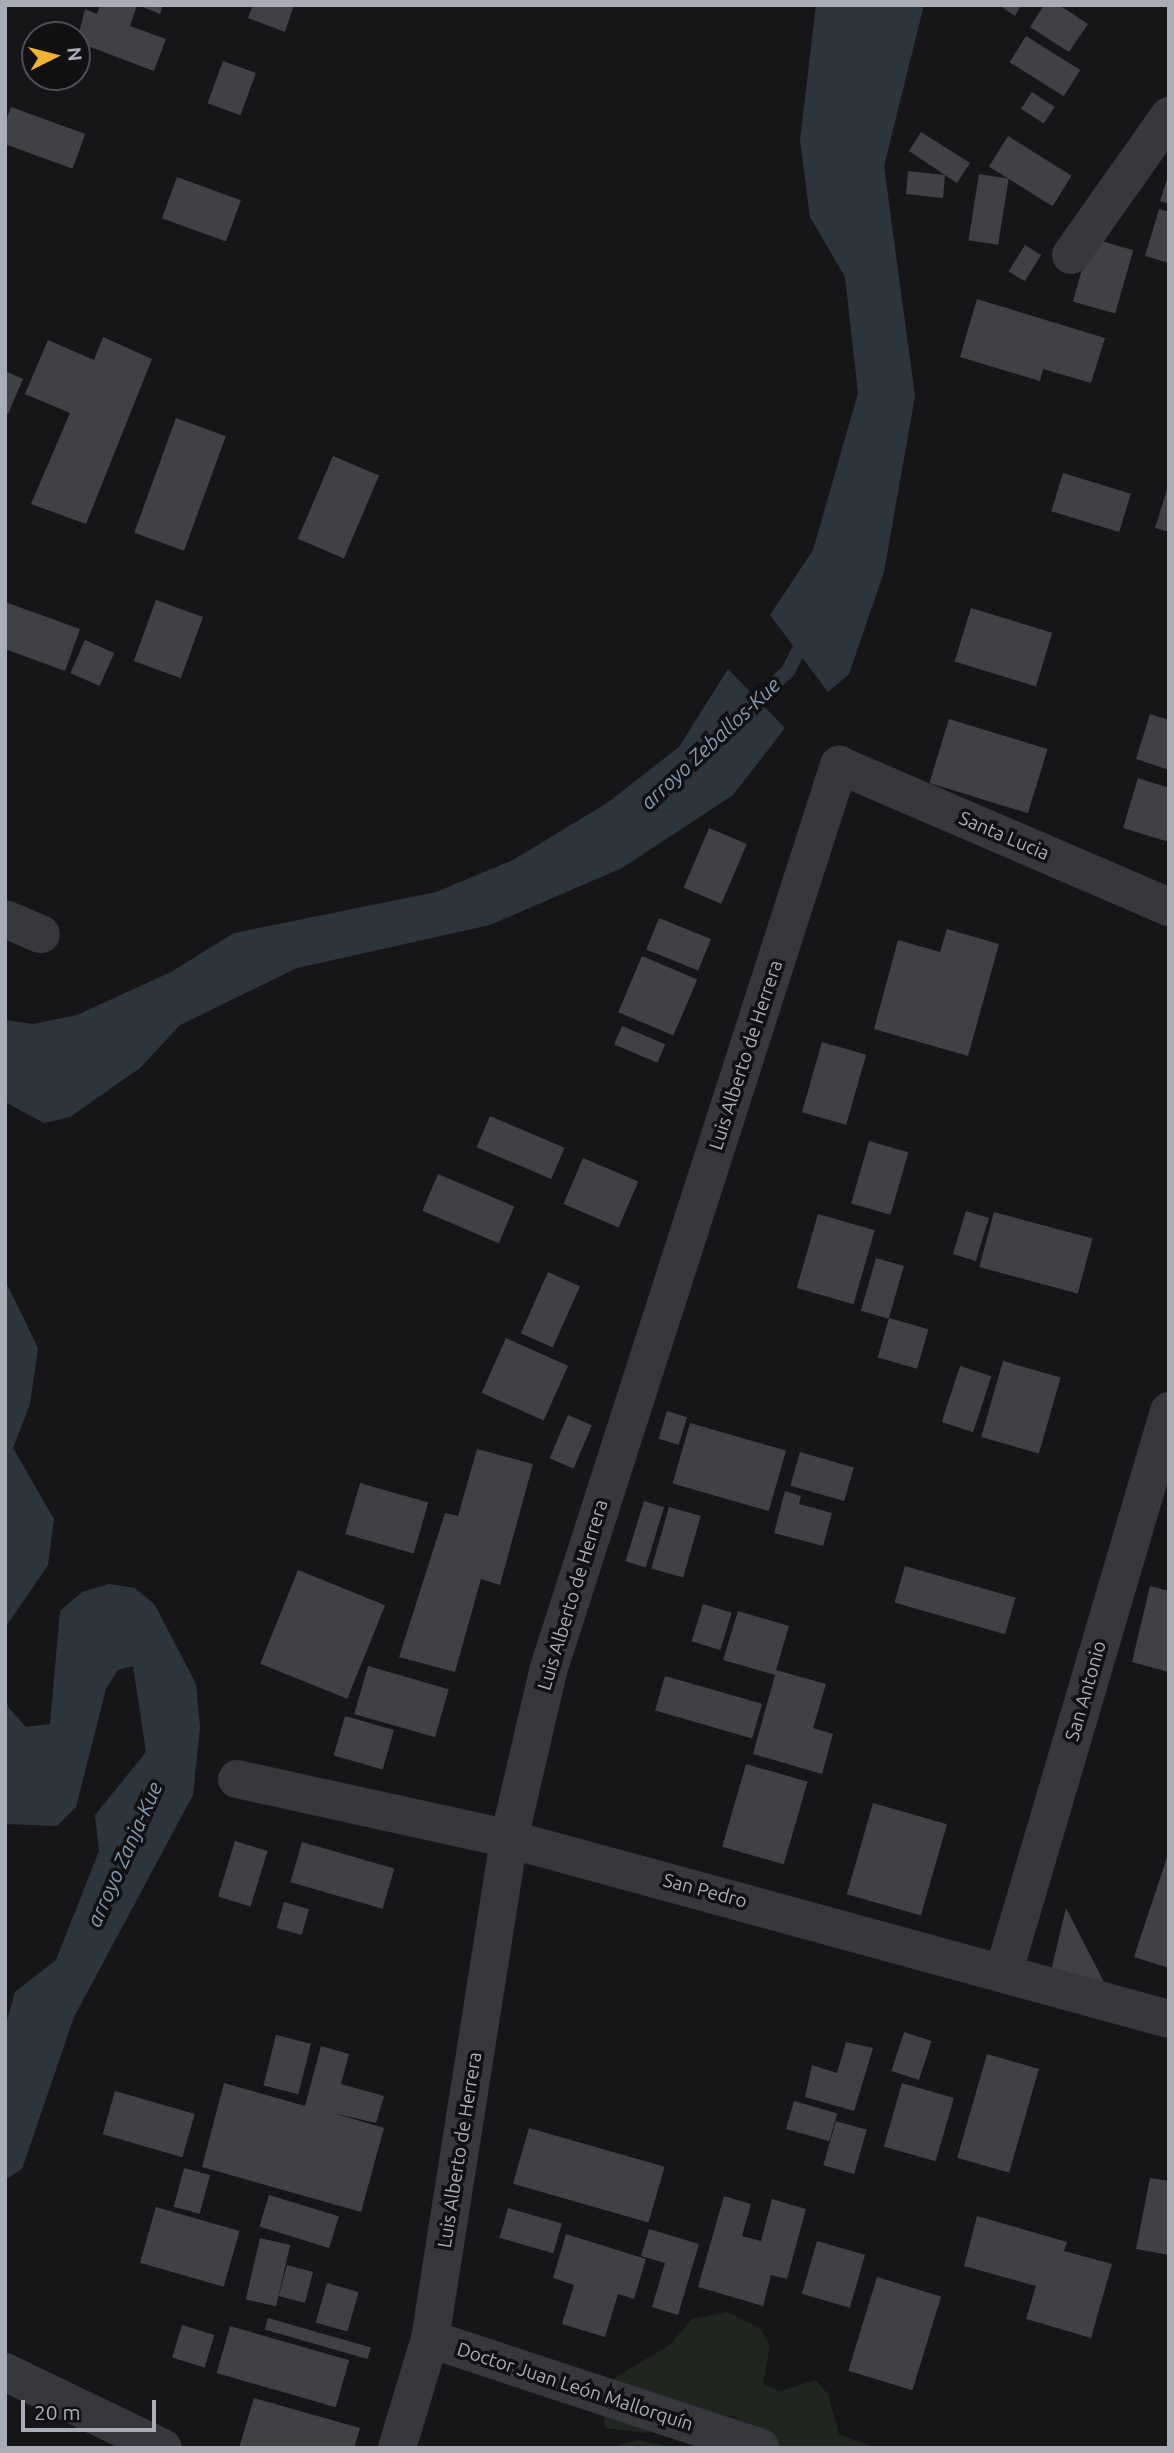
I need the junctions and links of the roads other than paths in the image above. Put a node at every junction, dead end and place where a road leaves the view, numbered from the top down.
1 (1169, 116) edge
2 (1071, 255) dead end
3 (839, 765) joint
4 (1169, 907) edge
5 (5, 919) edge
6 (41, 934) dead end
7 (1169, 1410) edge
8 (237, 1779) dead end
9 (509, 1839) junction
10 (1004, 1971) junction
11 (1169, 2020) edge
12 (430, 2339) junction
13 (5, 2372) edge
14 (163, 2448) edge
15 (397, 2448) edge
16 (761, 2448) edge

1 - 2 street
3 - 4 street, Santa Lucia
3 - 9 street, Luis Alberto de Herrera
5 - 6 street
7 - 10 street, San Antonio
8 - 9 street, San Pedro
9 - 10 street, San Pedro
9 - 12 street, Luis Alberto de Herrera
10 - 11 street, San Pedro
12 - 15 street, Luis Alberto de Herrera
12 - 16 street, Doctor Juan León Mallorquín
13 - 14 street

